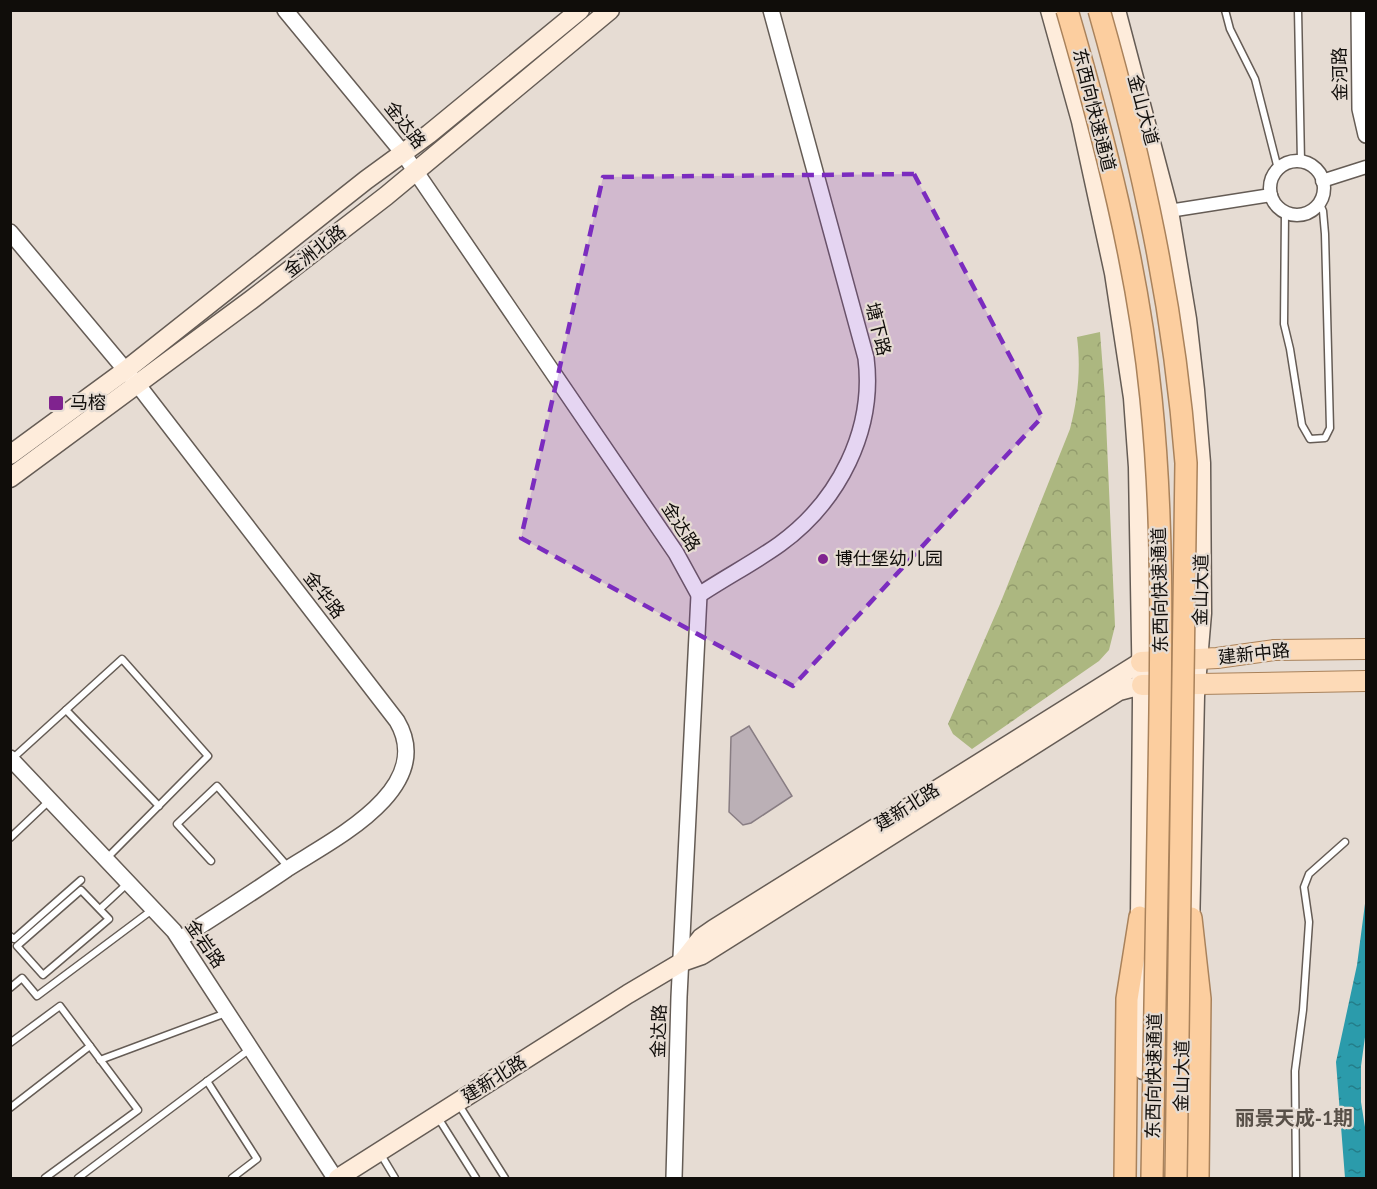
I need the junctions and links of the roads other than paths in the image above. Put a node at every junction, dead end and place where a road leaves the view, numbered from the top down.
1 (285, 10) edge
2 (580, 10) edge
3 (610, 10) edge
4 (771, 10) edge
5 (1050, 10) edge
6 (1067, 10) edge
7 (1099, 10) edge
8 (1116, 10) edge
9 (1225, 10) edge
10 (1298, 10) edge
11 (1359, 10) edge
12 (1366, 135) edge
13 (403, 153) junction
14 (1301, 162) junction
15 (1366, 167) edge
16 (1278, 169) junction
17 (416, 171) junction
18 (1322, 180) junction
19 (1271, 195) junction
20 (1319, 202) junction
21 (1169, 211) junction
22 (1286, 212) junction
23 (10, 232) edge
24 (126, 370) junction
25 (138, 385) junction
26 (10, 454) edge
27 (10, 478) edge
28 (699, 594) junction
29 (1366, 649) edge
30 (1198, 659) junction
31 (1141, 662) junction
32 (1366, 681) edge
33 (1196, 684) junction
34 (1142, 686) junction
35 (66, 710) junction
36 (11, 759) edge
37 (49, 801) junction
38 (159, 806) junction
39 (10, 838) edge
40 (1345, 842) dead end
41 (105, 859) junction
42 (211, 861) dead end
43 (289, 868) junction
44 (81, 880) dead end
45 (128, 883) junction
46 (100, 909) junction
47 (153, 909) junction
48 (1140, 916) junction
49 (1191, 918) junction
50 (10, 936) edge
51 (180, 939) junction
52 (682, 962) junction
53 (10, 988) edge
54 (228, 1012) junction
55 (10, 1043) edge
56 (90, 1046) junction
57 (251, 1048) junction
58 (100, 1060) junction
59 (207, 1082) junction
60 (457, 1102) junction
61 (10, 1108) edge
62 (437, 1116) junction
63 (379, 1151) junction
64 (45, 1179) edge
65 (78, 1179) edge
66 (232, 1179) edge
67 (336, 1179) edge
68 (394, 1179) edge
69 (476, 1179) edge
70 (505, 1179) edge
71 (674, 1179) edge
72 (1125, 1179) edge
73 (1142, 1179) edge
74 (1152, 1179) edge
75 (1178, 1179) edge
76 (1198, 1179) edge
77 (1296, 1179) edge

1 - 13 street, 金达路
2 - 13 main road, 金洲北路
3 - 17 main road, 金洲北路
4 - 28 street, 塘下路
5 - 31 main road
6 - 74 highway, 东西向快速通道, bridge
7 - 75 highway, 东西向快速通道, bridge
8 - 21 main road, 金山大道
9 - 16 lane
10 - 14 lane
11 - 12 street, 金河路
13 - 17 street, 金达路
13 - 24 main road, 金洲北路
14 - 16 street
14 - 18 street
15 - 18 street
16 - 19 street
17 - 25 main road, 金洲北路
17 - 28 street, 金达路
18 - 20 street
19 - 21 street
19 - 22 street
20 - 22 street
20 - 22 lane
21 - 30 main road, 金山大道
23 - 24 street, 金华路
24 - 25 street, 金华路
24 - 26 main road, 金洲北路
25 - 27 main road, 金洲北路
25 - 43 street, 金华路
28 - 52 street, 金达路
29 - 30 main road, 建新中路
30 - 31 main road, 建新中路
30 - 33 main road, 金山大道
31 - 34 main road
31 - 52 main road, 建新北路
32 - 33 main road, 建新中路
33 - 34 main road, 建新中路
33 - 49 main road, 金山大道
34 - 48 main road
34 - 52 main road, 建新北路
35 - 36 lane
35 - 38 lane
35 - 38 lane
36 - 37 street, 金岩路
37 - 39 lane
37 - 41 street, 金岩路
38 - 41 lane
40 - 77 lane
41 - 45 street, 金岩路
42 - 43 lane
43 - 51 street, 金华路
44 - 50 lane
45 - 46 lane
45 - 47 street, 金岩路
46 - 46 lane
47 - 51 street, 金岩路
47 - 53 lane
48 - 72 highway
48 - 73 main road
49 - 75 main road, 金山大道
49 - 76 highway
51 - 54 street, 金岩路
52 - 60 main road, 建新北路
52 - 71 street, 金达路
54 - 57 street, 金岩路
54 - 58 lane
55 - 56 lane
56 - 58 lane
56 - 61 lane
57 - 59 lane
57 - 67 street, 金岩路
58 - 64 lane
59 - 65 lane
59 - 66 lane
60 - 62 main road, 建新北路
60 - 70 lane
62 - 63 main road, 建新北路
62 - 69 lane
63 - 67 main road, 建新北路
63 - 68 lane

